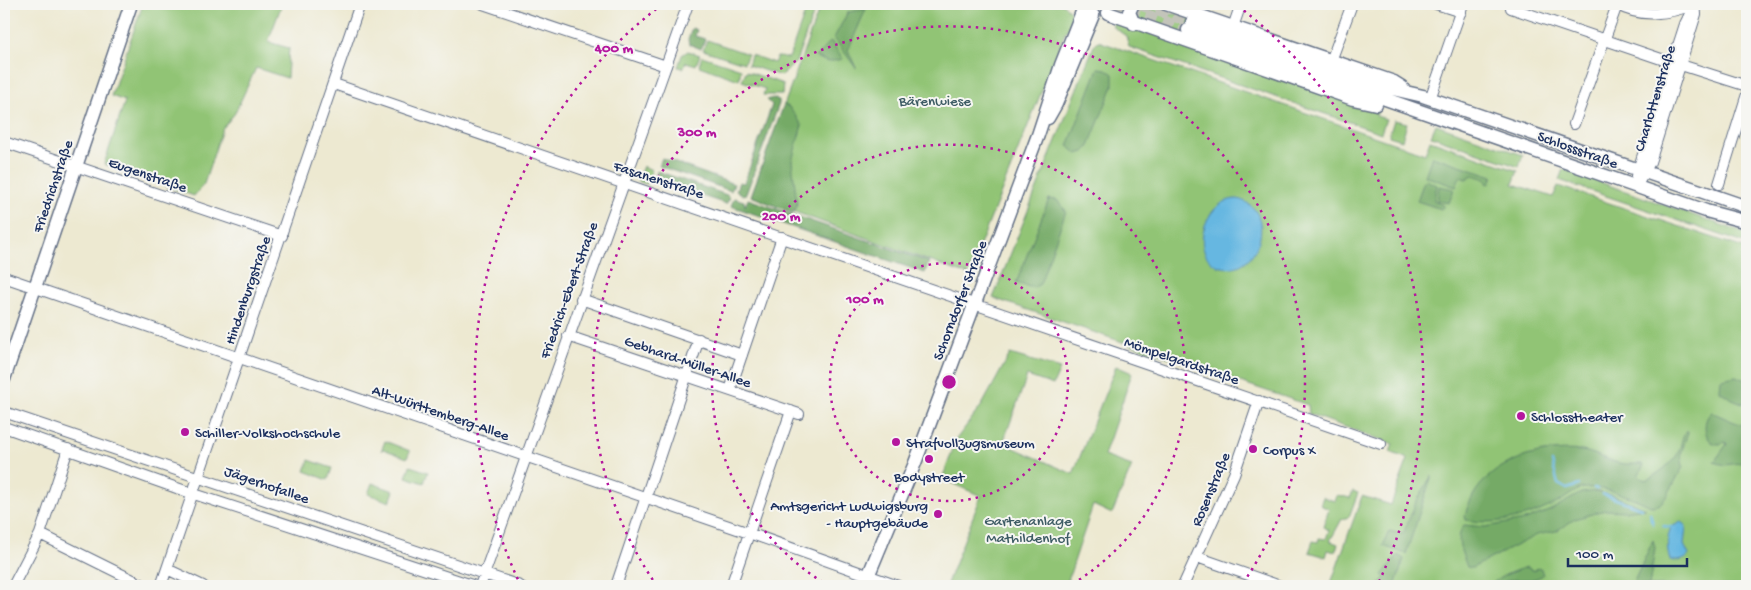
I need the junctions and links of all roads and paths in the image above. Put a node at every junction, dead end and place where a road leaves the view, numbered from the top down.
1 (131, 4) edge
2 (360, 4) edge
3 (483, 4) edge
4 (688, 4) edge
5 (1133, 4) edge
6 (1166, 4) edge
7 (1241, 4) edge
8 (1352, 4) edge
9 (1436, 4) edge
10 (1616, 4) edge
11 (1695, 4) edge
12 (1086, 8) edge
13 (1462, 8) edge
14 (1511, 8) dead end
15 (1112, 9) edge
16 (1134, 24) junction
17 (1233, 27) junction
18 (1604, 40) junction
19 (1331, 61) junction
20 (1676, 64) junction
21 (666, 66) junction
22 (334, 84) junction
23 (1747, 86) edge
24 (1413, 94) junction
25 (1747, 94) edge
26 (1430, 98) junction
27 (1399, 104) junction
28 (1574, 124) dead end
29 (4, 142) edge
30 (76, 166) junction
31 (1641, 172) junction
32 (623, 184) junction
33 (1719, 184) dead end
34 (1636, 187) junction
35 (1747, 207) edge
36 (1728, 218) junction
37 (1747, 222) edge
38 (1747, 229) edge
39 (282, 236) junction
40 (782, 236) junction
41 (4, 278) edge
42 (35, 288) junction
43 (581, 299) junction
44 (974, 304) junction
45 (568, 336) junction
46 (699, 339) junction
47 (742, 355) junction
48 (240, 359) junction
49 (686, 376) junction
50 (4, 379) edge
51 (730, 390) junction
52 (1259, 401) junction
53 (4, 412) edge
54 (4, 428) edge
55 (1381, 444) dead end
56 (68, 449) junction
57 (526, 457) junction
58 (198, 476) junction
59 (192, 493) junction
60 (646, 498) junction
61 (750, 533) junction
62 (40, 534) junction
63 (1197, 557) junction
64 (167, 569) junction
65 (484, 574) junction
66 (866, 581) edge
67 (13, 586) edge
68 (145, 586) edge
69 (161, 586) edge
70 (203, 586) edge
71 (475, 586) edge
72 (480, 586) edge
73 (520, 586) edge
74 (616, 586) edge
75 (732, 586) edge
76 (898, 586) edge
77 (1183, 586) edge
78 (1280, 586) edge

1 - 30 main road, Friedrichstraße
2 - 22 street, Hindenburgstraße
3 - 21 street
4 - 21 street, Friedrich-Ebert-Straße
5 - 16 main road
6 - 17 main road, Schlossstraße
7 - 17 street
8 - 19 street
9 - 13 street
10 - 11 street
10 - 18 street
12 - 15 main road
12 - 44 main road, Schorndorfer Straße
13 - 26 street
14 - 18 street
15 - 16 main road, Schlossstraße
16 - 27 main road, Schlossstraße
17 - 19 main road, Schlossstraße
18 - 20 street
18 - 28 street
19 - 24 main road, Schlossstraße
20 - 20 street, Charlottenstraße
20 - 23 street
20 - 31 street, Charlottenstraße
21 - 32 street, Friedrich-Ebert-Straße
22 - 32 street, Fasanenstraße
22 - 39 street, Hindenburgstraße
24 - 26 main road, Schlossstraße
24 - 27 main road, Schlossstraße
25 - 33 street
26 - 31 main road, Schlossstraße
27 - 34 main road, Schlossstraße
29 - 30 street, Eugenstraße
30 - 39 street, Eugenstraße
30 - 42 main road, Friedrichstraße
31 - 34 street, Charlottenstraße
31 - 35 main road, Schlossstraße
32 - 40 street, Fasanenstraße
32 - 43 street, Friedrich-Ebert-Straße
34 - 36 main road, Schlossstraße
36 - 37 main road, Schlossstraße
36 - 38 main road
39 - 48 street, Hindenburgstraße
40 - 44 street, Fasanenstraße
40 - 47 street
41 - 42 street, Alt-Württemberg-Allee
42 - 48 street, Alt-Württemberg-Allee
42 - 50 main road, Friedrichstraße
43 - 45 street, Friedrich-Ebert-Straße
43 - 46 street
44 - 52 street, Mömpelgardstraße
44 - 66 main road, Schorndorfer Straße
45 - 49 street, Gebhard-Müller-Allee
45 - 57 street, Friedrich-Ebert-Straße
46 - 47 street
46 - 49 street
47 - 51 street
48 - 57 street, Alt-Württemberg-Allee
48 - 58 street, Hindenburgstraße
49 - 51 street, Gebhard-Müller-Allee
49 - 60 street
51 - 61 street, Gebhard-Müller-Allee
52 - 55 street, Mömpelgardstraße
52 - 63 street, Rosenstraße
53 - 58 street, Jägerhofallee
54 - 56 street
56 - 59 street
56 - 62 street
57 - 60 street, Alt-Württemberg-Allee
57 - 65 street, Friedrich-Ebert-Straße
58 - 59 street, Hindenburgstraße
58 - 65 street, Jägerhofallee
59 - 64 street, Hindenburgstraße
59 - 71 street
60 - 61 street, Alt-Württemberg-Allee
60 - 74 street
61 - 66 street, Alt-Württemberg-Allee
61 - 75 street
62 - 67 street
62 - 68 street
63 - 77 street, Rosenstraße
63 - 78 street
64 - 69 street, Hindenburgstraße
64 - 70 street
65 - 72 street, Friedrich-Ebert-Straße
65 - 73 street, Jägerhofallee
66 - 76 street, Alt-Württemberg-Allee

